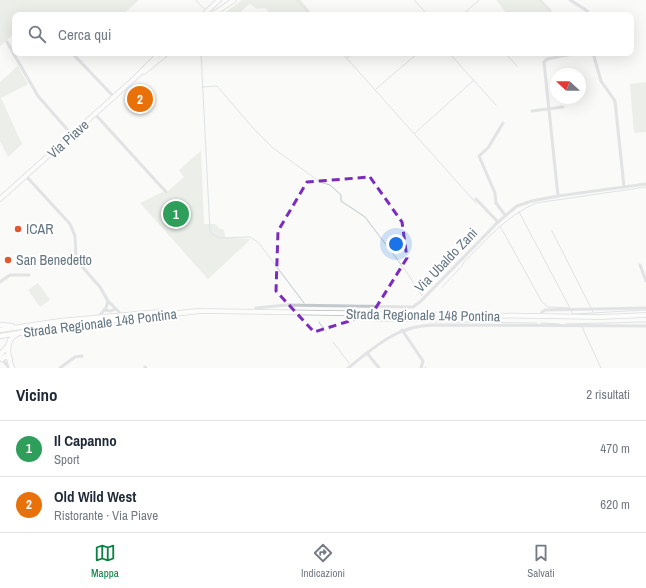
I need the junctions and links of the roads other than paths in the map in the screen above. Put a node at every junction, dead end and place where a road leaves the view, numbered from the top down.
1 (219, 0) edge
2 (234, 0) edge
3 (570, 0) edge
4 (206, 12) edge
5 (216, 12) edge
6 (588, 12) edge
7 (7, 42) dead end
8 (12, 51) edge
9 (15, 56) edge
10 (75, 56) edge
11 (157, 56) edge
12 (163, 56) edge
13 (559, 56) edge
14 (594, 56) edge
15 (135, 78) junction
16 (114, 97) junction
17 (563, 108) dead end
18 (549, 109) junction
19 (532, 111) dead end
20 (95, 114) junction
21 (503, 123) dead end
22 (72, 135) junction
23 (26, 176) junction
24 (646, 184) edge
25 (624, 187) junction
26 (166, 192) dead end
27 (558, 196) junction
28 (0, 199) edge
29 (476, 199) dead end
30 (505, 215) junction
31 (498, 222) junction
32 (640, 265) dead end
33 (29, 275) dead end
34 (646, 281) edge
35 (0, 282) edge
36 (108, 301) junction
37 (116, 308) junction
38 (646, 308) edge
39 (104, 310) junction
40 (199, 312) junction
41 (254, 312) junction
42 (122, 315) junction
43 (646, 315) edge
44 (540, 316) junction
45 (98, 317) junction
46 (0, 325) edge
47 (36, 325) junction
48 (646, 326) edge
49 (0, 330) edge
50 (402, 330) junction
51 (27, 331) junction
52 (0, 336) edge
53 (8, 344) junction
54 (367, 353) junction
55 (82, 356) dead end
56 (1, 357) edge
57 (10, 359) junction
58 (9, 368) edge
59 (12, 368) edge
60 (60, 368) edge
61 (348, 368) edge
62 (379, 368) edge
63 (421, 368) edge

1 - 4 main road
2 - 5 main road
3 - 6 street
7 - 8 street
9 - 22 street
10 - 16 street
11 - 15 main road, Via Piave
12 - 15 main road, Via Piave
13 - 18 street
14 - 25 street
15 - 16 main road, Via Piave
16 - 20 main road, Via Piave
17 - 18 street
18 - 19 street
18 - 27 street
20 - 22 main road, Via Piave
20 - 26 street
21 - 30 street
22 - 23 main road, Via Piave
23 - 28 main road, Via Piave
23 - 36 street
24 - 25 street, Via Ubaldo Zani
25 - 27 street, Via Ubaldo Zani
27 - 30 street, Via Ubaldo Zani
29 - 31 street
30 - 31 street, Via Ubaldo Zani
31 - 41 street, Via Ubaldo Zani
32 - 34 street
33 - 35 street
36 - 37 street
36 - 39 street
37 - 39 street
37 - 42 street
38 - 44 street
39 - 45 street
40 - 41 main road, Strada Regionale 148 Pontina
40 - 42 highway, Strada Regionale 148 Pontina
40 - 51 highway, Strada Regionale 148 Pontina
41 - 44 main road, Strada Regionale 148 Pontina
42 - 45 highway, Strada Regionale 148 Pontina
43 - 44 main road, Strada Regionale 148 Pontina
45 - 47 highway, Strada Regionale 148 Pontina
46 - 47 highway
47 - 49 highway, Strada Regionale 148 Pontina
48 - 50 street
50 - 54 street
50 - 63 street
51 - 52 highway, Strada Regionale 148 Pontina
51 - 53 highway
53 - 56 highway
53 - 57 highway
54 - 61 street
54 - 62 street
55 - 60 street
56 - 57 highway
56 - 58 street
57 - 59 highway

